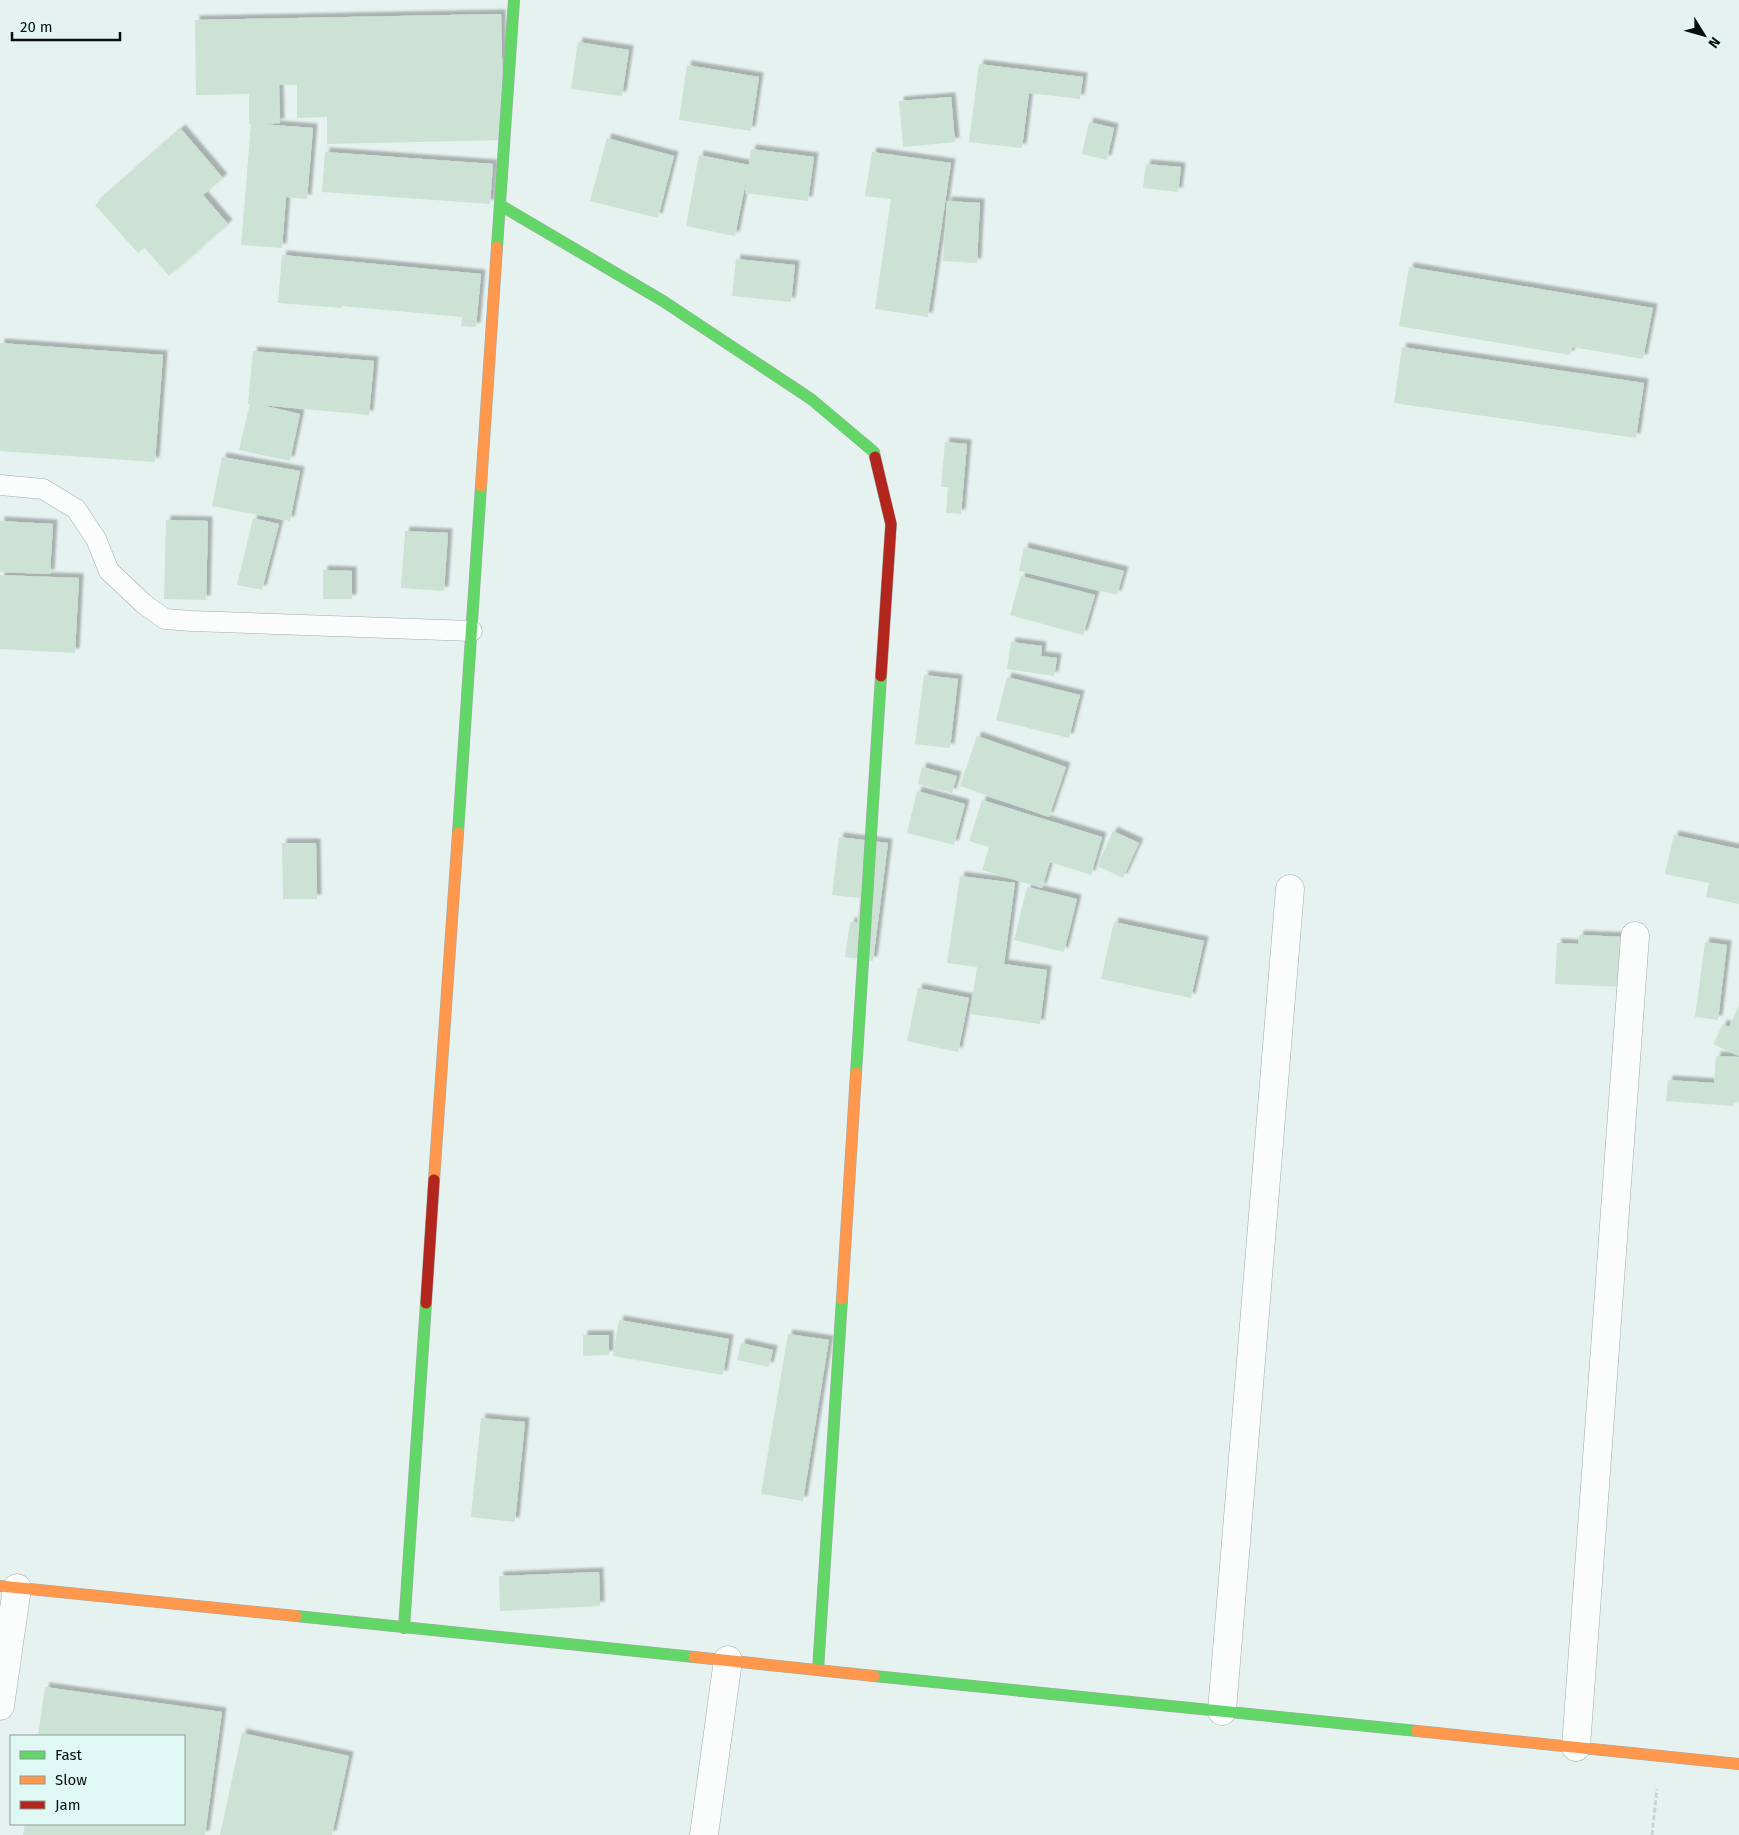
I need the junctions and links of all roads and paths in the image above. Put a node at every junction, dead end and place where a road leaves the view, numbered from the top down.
1 (514, 0) edge
2 (500, 205) junction
3 (0, 485) edge
4 (472, 631) junction
5 (1290, 889) dead end
6 (1635, 936) dead end
7 (9, 1587) edge
8 (404, 1628) junction
9 (728, 1660) junction
10 (818, 1670) junction
11 (0, 1706) edge
12 (1222, 1711) junction
13 (1576, 1747) junction
14 (1661, 1756) junction
15 (1739, 1764) edge
16 (704, 1835) edge
17 (1652, 1835) edge

1 - 2 street
2 - 4 street
2 - 10 street
3 - 4 lane
4 - 8 street
5 - 12 street
6 - 13 street
7 - 8 street
7 - 11 street
8 - 9 street
9 - 10 street
9 - 16 street
10 - 12 street
12 - 13 street
13 - 14 street
14 - 15 street
14 - 17 path

